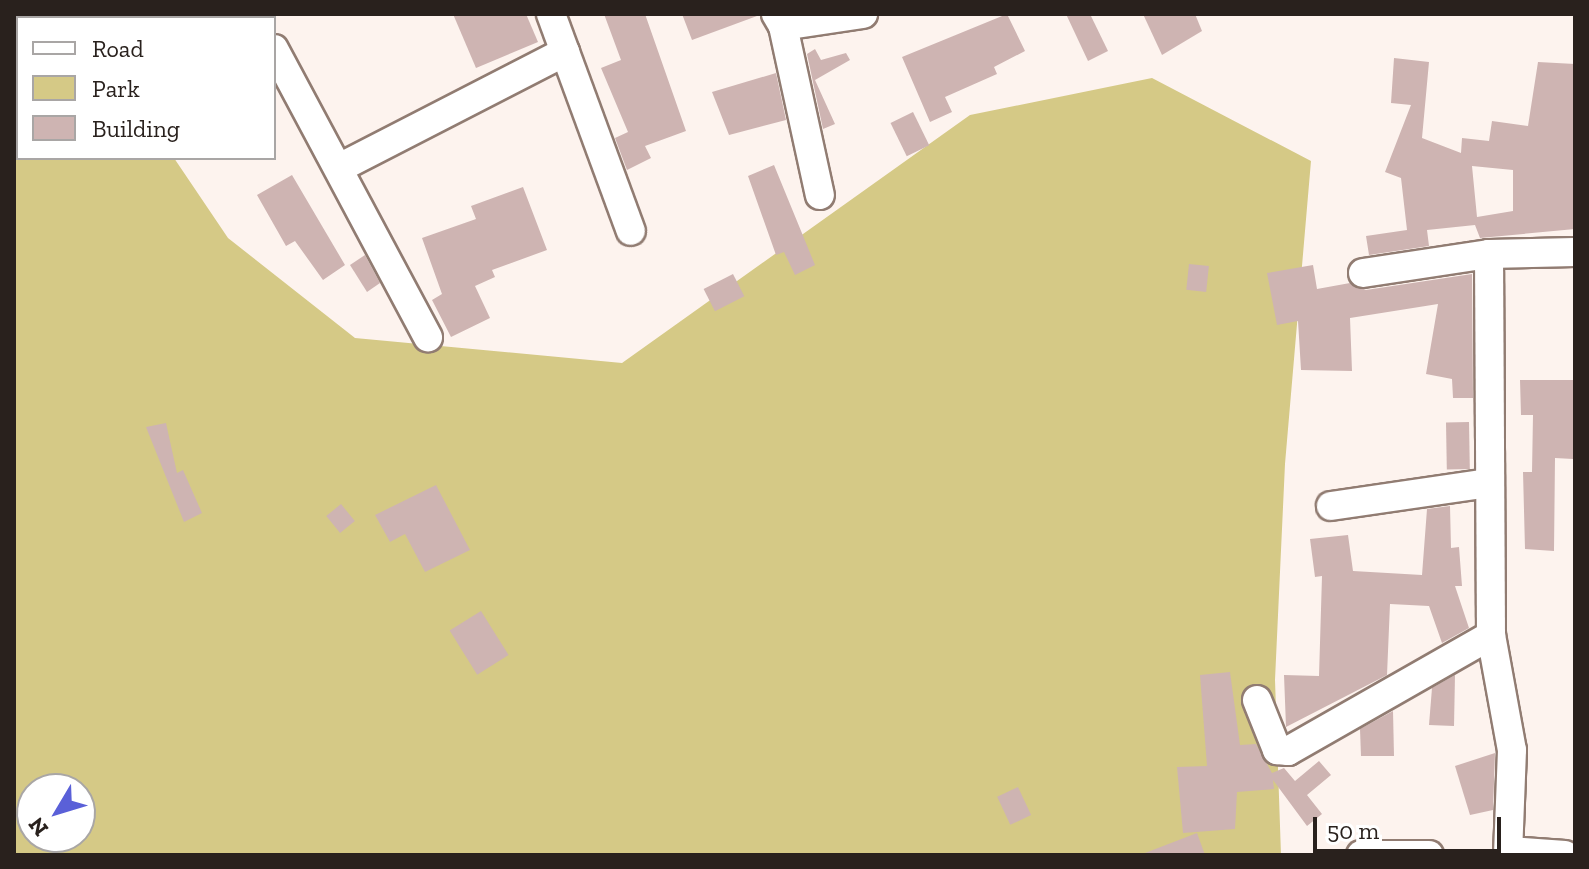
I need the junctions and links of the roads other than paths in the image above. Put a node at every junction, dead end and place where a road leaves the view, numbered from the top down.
1 (551, 14) edge
2 (863, 14) edge
3 (780, 20) edge
4 (565, 52) junction
5 (276, 53) edge
6 (341, 167) junction
7 (820, 195) dead end
8 (631, 231) dead end
9 (1575, 252) edge
10 (1489, 254) junction
11 (1363, 273) dead end
12 (428, 337) dead end
13 (1489, 483) junction
14 (1331, 506) dead end
15 (1491, 635) junction
16 (1257, 700) dead end
17 (1508, 853) edge
18 (1361, 855) edge
19 (1429, 855) edge
20 (1565, 855) edge

1 - 4 street
2 - 3 street
3 - 7 street
4 - 6 street
4 - 8 street
5 - 6 street
6 - 12 street
9 - 10 street
10 - 11 street
10 - 13 street
13 - 14 street
13 - 15 street
15 - 16 street
15 - 17 street
17 - 20 street
18 - 19 street

